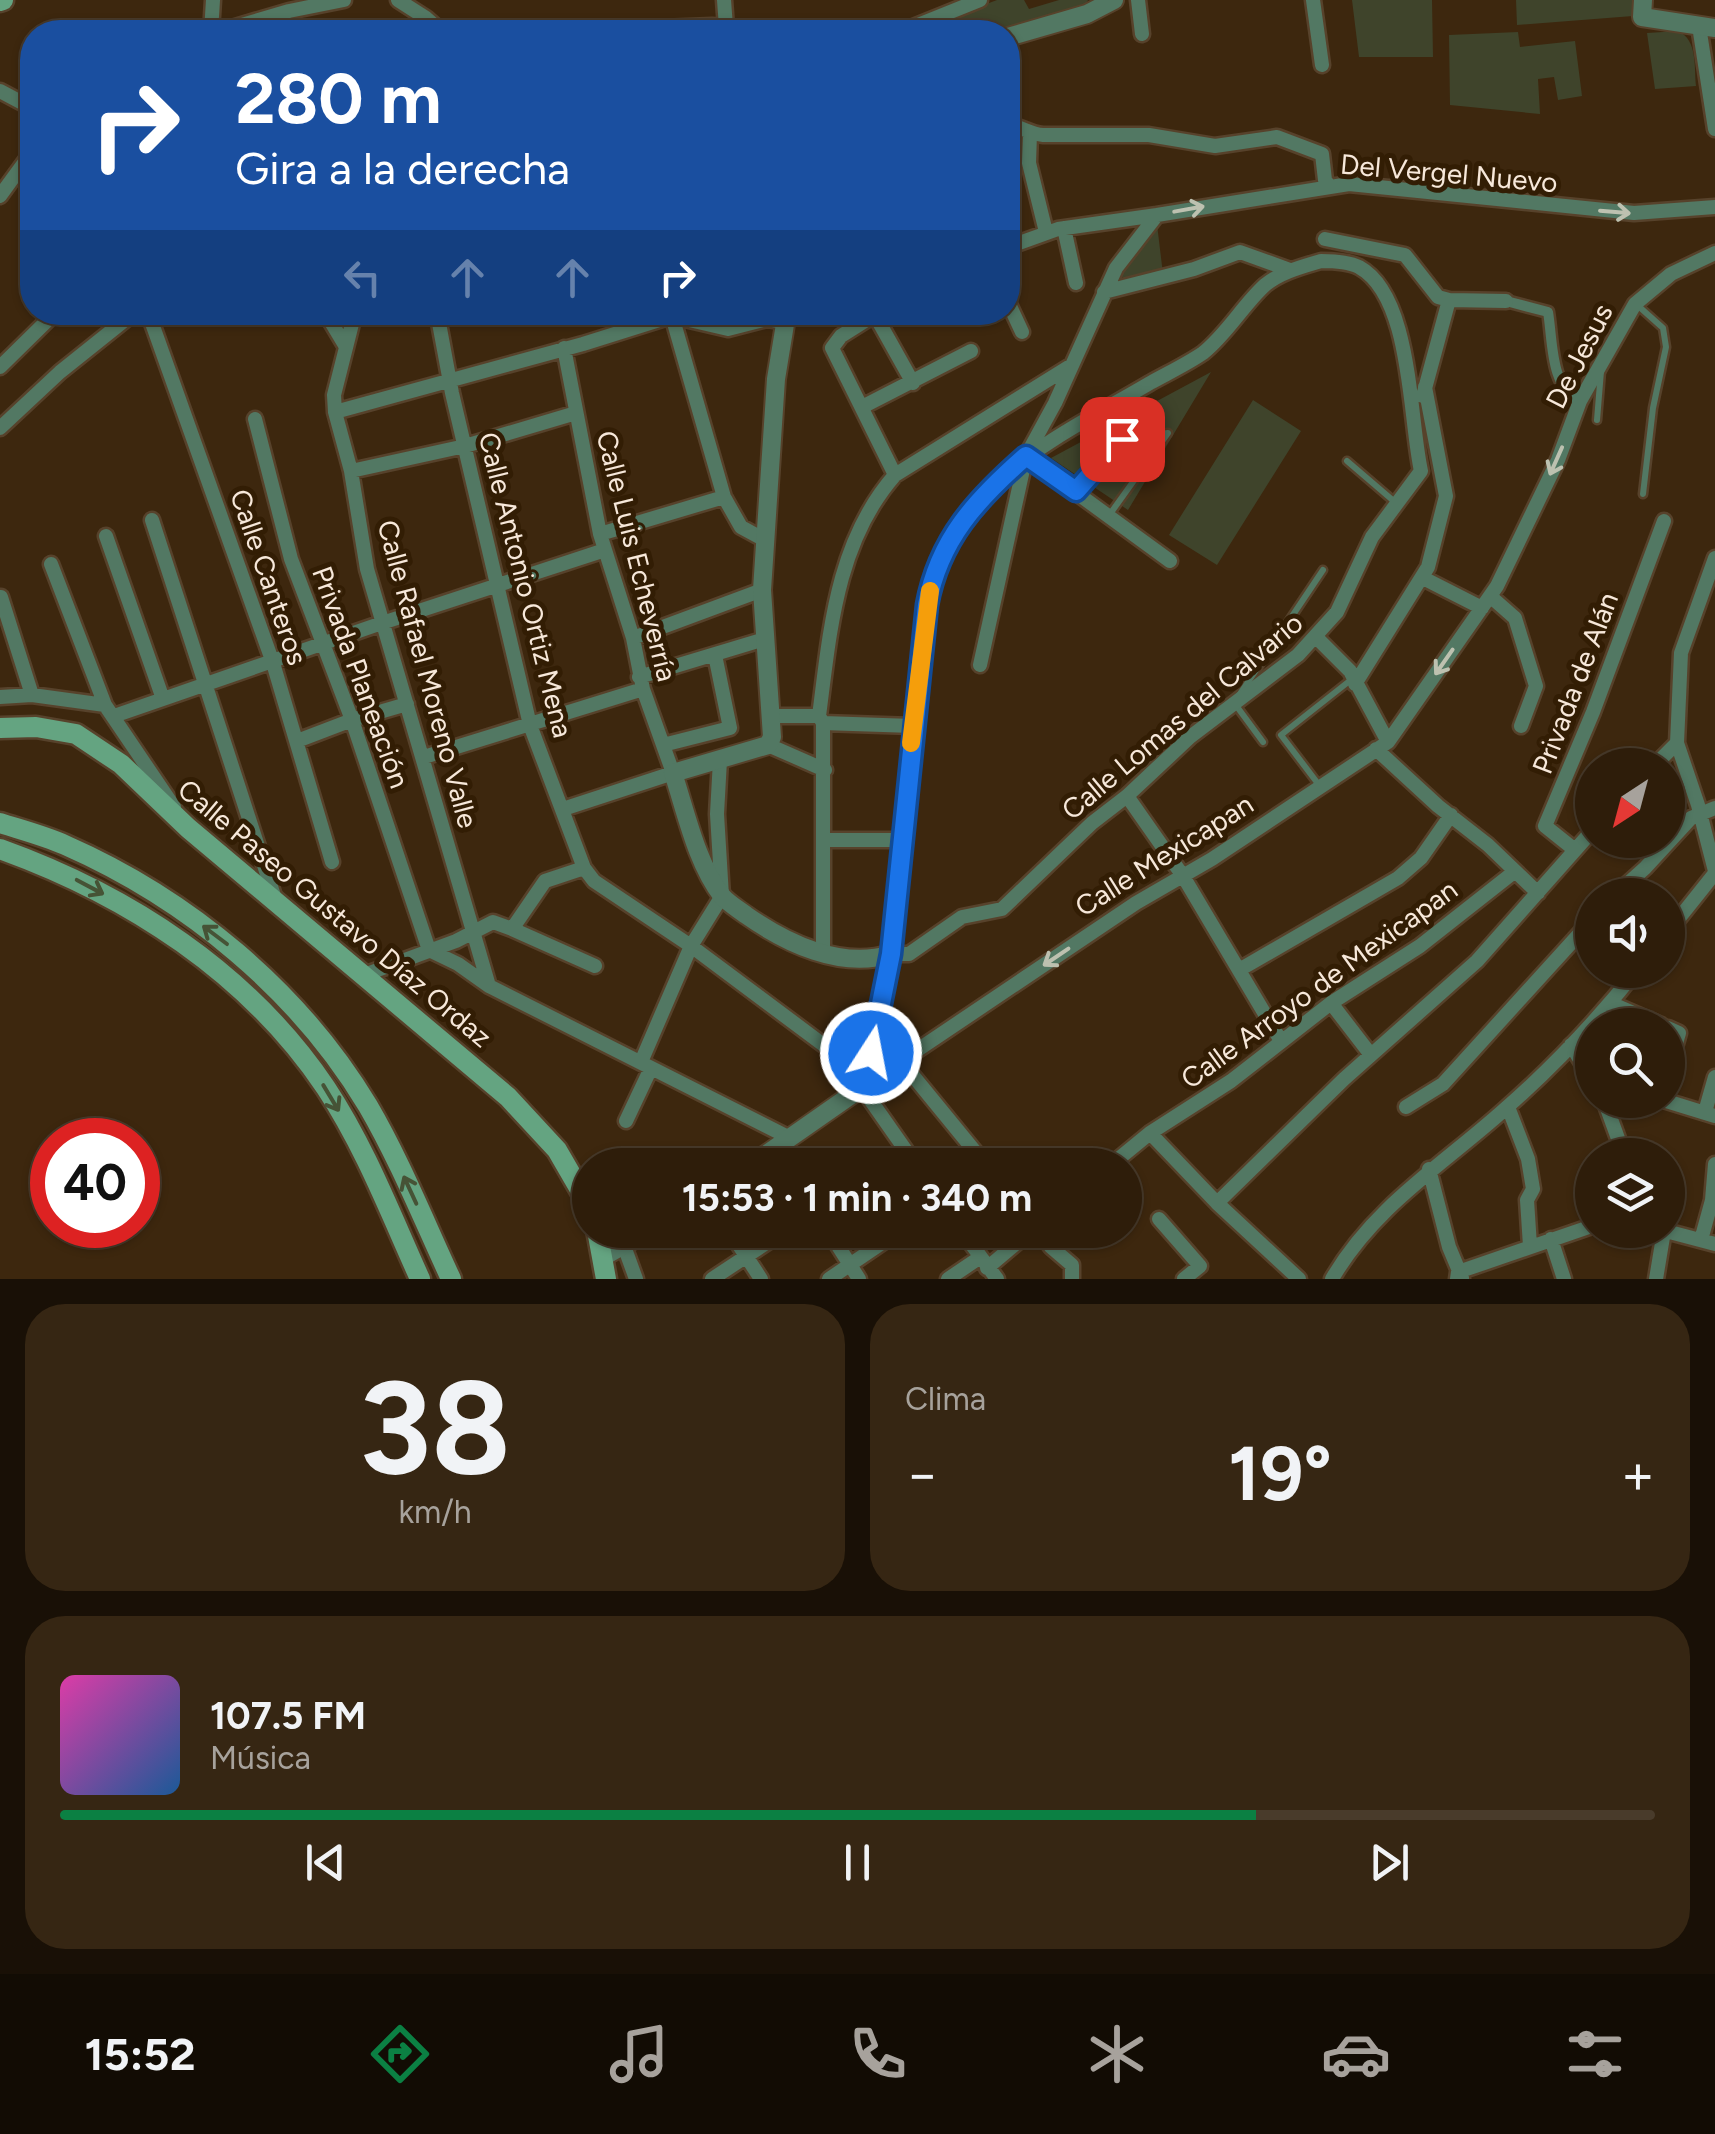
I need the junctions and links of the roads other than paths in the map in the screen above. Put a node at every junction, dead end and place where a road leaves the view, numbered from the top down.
1 (344, 0) edge
2 (398, 0) edge
3 (979, 0) edge
4 (1114, 0) edge
5 (1138, 0) edge
6 (1313, 0) edge
7 (312, 3) edge
8 (1642, 8) edge
9 (255, 20) edge
10 (428, 20) edge
11 (932, 20) edge
12 (1707, 27) edge
13 (1020, 33) edge
14 (1142, 34) dead end
15 (1322, 66) dead end
16 (1020, 126) edge
17 (1715, 130) edge
18 (1030, 134) junction
19 (20, 168) edge
20 (1330, 187) junction
21 (0, 196) edge
22 (1715, 207) edge
23 (1157, 215) junction
24 (1064, 228) junction
25 (1046, 232) junction
26 (1325, 238) dead end
27 (1020, 242) edge
28 (1715, 253) edge
29 (1290, 270) junction
30 (1076, 283) dead end
31 (1104, 292) junction
32 (1448, 300) junction
33 (1506, 301) joint
34 (1634, 304) junction
35 (43, 325) edge
36 (119, 325) edge
37 (153, 325) edge
38 (333, 325) edge
39 (351, 325) edge
40 (439, 325) edge
41 (642, 325) edge
42 (675, 325) edge
43 (711, 325) edge
44 (744, 325) edge
45 (785, 325) edge
46 (859, 325) edge
47 (883, 325) edge
48 (1019, 325) edge
49 (1022, 332) dead end
50 (346, 347) junction
51 (564, 348) junction
52 (971, 350) dead end
53 (1072, 364) junction
54 (1602, 364) junction
55 (0, 367) edge
56 (450, 380) junction
57 (913, 383) junction
58 (1425, 387) junction
59 (1580, 401) junction
60 (862, 407) junction
61 (335, 412) junction
62 (576, 413) junction
63 (255, 418) dead end
64 (1597, 420) dead end
65 (0, 428) edge
66 (1413, 436) junction
67 (465, 446) junction
68 (1026, 456) junction
69 (1347, 461) dead end
70 (351, 471) junction
71 (895, 476) junction
72 (1076, 491) junction
73 (1642, 494) dead end
74 (724, 497) junction
75 (1398, 504) junction
76 (1110, 515) junction
77 (1529, 518) joint
78 (152, 520) dead end
79 (1664, 521) dead end
80 (600, 534) junction
81 (106, 536) dead end
82 (764, 540) junction
83 (605, 550) junction
84 (1715, 558) edge
85 (1170, 561) dead end
86 (51, 564) dead end
87 (1323, 570) dead end
88 (1422, 578) junction
89 (496, 586) junction
90 (762, 590) junction
91 (1, 597) edge
92 (1486, 602) junction
93 (382, 623) junction
94 (1316, 637) junction
95 (633, 638) junction
96 (765, 639) junction
97 (325, 644) junction
98 (715, 654) junction
99 (273, 663) junction
100 (980, 665) dead end
101 (1354, 682) junction
102 (641, 683) junction
103 (205, 684) junction
104 (32, 695) junction
105 (0, 696) edge
106 (163, 699) junction
107 (1234, 703) junction
108 (407, 704) junction
109 (109, 711) junction
110 (771, 716) junction
111 (352, 720) junction
112 (821, 720) junction
113 (530, 725) junction
114 (912, 726) junction
115 (1520, 726) dead end
116 (0, 728) edge
117 (297, 742) junction
118 (1263, 742) dead end
119 (1677, 742) junction
120 (663, 745) junction
121 (768, 745) junction
122 (1382, 746) junction
123 (1579, 748) edge
124 (1672, 748) edge
125 (424, 756) junction
126 (1575, 756) edge
127 (720, 760) junction
128 (825, 770) junction
129 (673, 773) junction
130 (1321, 788) junction
131 (1127, 796) junction
132 (563, 809) junction
133 (1708, 812) edge
134 (1451, 815) junction
135 (0, 823) edge
136 (188, 828) junction
137 (823, 840) junction
138 (902, 840) junction
139 (0, 850) edge
140 (1575, 850) joint
141 (332, 862) dead end
142 (584, 868) junction
143 (1514, 872) junction
144 (1715, 872) edge
145 (1182, 876) junction
146 (1634, 878) edge
147 (1538, 893) junction
148 (722, 896) junction
149 (277, 902) junction
150 (1685, 910) edge
151 (512, 929) junction
152 (474, 932) junction
153 (1575, 939) edge
154 (690, 946) junction
155 (429, 950) junction
156 (823, 954) junction
157 (891, 954) junction
158 (595, 966) dead end
159 (1239, 970) junction
160 (364, 976) junction
161 (490, 986) junction
162 (1622, 988) edge
163 (1331, 1003) junction
164 (1610, 1003) junction
165 (1622, 1008) edge
166 (1281, 1041) junction
167 (1571, 1045) junction
168 (1575, 1051) edge
169 (1371, 1055) junction
170 (901, 1062) junction
171 (646, 1065) junction
172 (1715, 1076) edge
173 (864, 1086) junction
174 (1685, 1106) edge
175 (1406, 1107) dead end
176 (1508, 1107) junction
177 (1710, 1114) edge
178 (626, 1122) dead end
179 (1150, 1133) junction
180 (790, 1138) junction
181 (784, 1148) edge
182 (905, 1148) edge
183 (972, 1148) edge
184 (1131, 1148) edge
185 (1715, 1164) edge
186 (1430, 1169) junction
187 (572, 1171) edge
188 (1217, 1203) junction
189 (1159, 1219) dead end
190 (1575, 1231) edge
191 (1551, 1239) junction
192 (1708, 1242) edge
193 (1530, 1246) junction
194 (622, 1248) edge
195 (625, 1248) edge
196 (741, 1248) edge
197 (759, 1248) edge
198 (839, 1248) edge
199 (875, 1248) edge
200 (1013, 1248) edge
201 (1050, 1248) edge
202 (1660, 1248) edge
203 (747, 1256) junction
204 (850, 1265) junction
205 (605, 1268) edge
206 (988, 1268) edge
207 (1459, 1277) edge
208 (420, 1279) edge
209 (450, 1279) edge
210 (636, 1279) edge
211 (712, 1279) edge
212 (761, 1279) edge
213 (828, 1279) edge
214 (859, 1279) edge
215 (948, 1279) edge
216 (1072, 1279) edge
217 (1184, 1279) edge
218 (1299, 1279) edge
219 (1332, 1279) edge
220 (1564, 1279) edge
221 (1656, 1279) edge

1 - 7 street
2 - 10 street
3 - 11 street
4 - 13 street
5 - 14 street
6 - 15 street
7 - 9 street
8 - 12 street
12 - 17 street
16 - 18 street
18 - 20 street
18 - 25 street
19 - 21 street
20 -> 22 street, Del Vergel Nuevo
23 -> 20 street, Del Vergel Nuevo
23 - 24 street, Del Vergel Nuevo
23 - 31 street
24 - 25 street, Del Vergel Nuevo
24 - 30 street
25 - 27 street, Del Vergel Nuevo
26 - 32 street
28 - 34 street, De Jesus
29 - 31 street
29 - 66 street, Calle Lomas del Calvario
29 - 68 street
31 - 53 street
32 - 33 street
32 - 58 street, Calle Lomas del Calvario
33 - 59 street
34 - 54 street, De Jesus
34 - 73 lane
35 - 55 street
36 - 65 street
37 - 99 street, Calle Canteros
38 - 50 street
39 - 50 street, Calle Rafael Moreno Valle
40 - 56 street, Calle Antonio Ortiz Mena
41 - 51 street
42 - 74 street
43 - 44 street
45 - 82 street
46 - 60 street
47 - 57 street
48 - 49 street
50 - 61 street, Calle Rafael Moreno Valle
51 - 56 street
51 - 62 street, Calle Luis Echeverría
52 - 57 street
53 - 68 street
53 - 71 street
54 - 59 street, De Jesus
54 - 64 lane
56 - 61 street
56 - 67 street, Calle Antonio Ortiz Mena
57 - 60 street
58 - 66 street, Calle Lomas del Calvario
58 - 88 street
59 -> 77 street, De Jesus
60 - 71 street
61 - 70 street, Calle Rafael Moreno Valle
62 - 67 street
62 - 80 street, Calle Luis Echeverría
63 - 97 street, Privada Planeación
66 - 75 street, Calle Lomas del Calvario
67 - 70 street
67 - 89 street, Calle Antonio Ortiz Mena
68 - 72 street
68 - 100 street
68 - 114 street
69 - 75 lane
70 - 93 street, Calle Rafael Moreno Valle
71 - 112 street
72 - 76 street
72 - 76 lane
74 - 80 street
74 - 82 street
75 - 94 street, Calle Lomas del Calvario
76 - 85 street
77 - 92 street, Calle Mexicapan
78 - 103 street
79 - 123 street, Privada de Alán
80 - 83 street, Calle Luis Echeverría
81 - 106 street
82 - 90 street
83 - 89 street
83 - 95 street, Calle Luis Echeverría
84 - 119 street
86 - 109 street
87 - 107 lane
88 - 92 street
88 - 101 street
89 - 93 street
89 - 113 street, Calle Antonio Ortiz Mena
90 - 95 street
90 - 96 street
91 - 104 street
92 - 115 street
92 -> 122 street, Calle Mexicapan
93 - 97 street
93 - 108 street, Calle Rafael Moreno Valle
94 - 101 street
94 - 107 street, Calle Lomas del Calvario
95 - 102 street, Calle Luis Echeverría
96 - 98 street
96 - 110 street
97 - 99 street
97 - 111 street, Privada Planeación
98 - 102 street
98 - 120 street
99 - 103 street
99 - 117 street, Calle Canteros
101 - 122 street
101 - 130 lane
102 - 113 street
102 - 120 street, Calle Luis Echeverría
103 - 106 street
103 - 149 street
104 - 105 street
104 - 109 street
106 - 109 street
107 - 118 lane
107 - 131 street, Calle Lomas del Calvario
108 - 111 street
108 - 125 street, Calle Rafael Moreno Valle
109 - 136 street
110 - 112 street
110 - 121 street
111 - 117 street
111 - 155 street, Privada Planeación
112 - 114 street
112 - 128 street
113 - 125 street
113 - 132 street, Calle Antonio Ortiz Mena
114 - 138 street
116 - 136 main road, Calle Paseo Gustavo Díaz Ordaz
117 - 141 street, Calle Canteros
119 - 124 street
119 - 133 street
120 - 129 street, Calle Luis Echeverría
121 - 127 street
121 - 128 street
122 - 130 street, Calle Mexicapan
122 - 134 street
125 - 152 street, Calle Rafael Moreno Valle
126 - 140 street, Privada de Alán
127 - 129 street
127 - 148 street
128 - 137 street
129 - 132 street
129 - 148 street
130 - 145 street, Calle Mexicapan
131 - 145 street
131 - 157 street, Calle Lomas del Calvario
132 - 142 street, Calle Antonio Ortiz Mena
133 - 144 street
133 - 146 street
134 - 143 street
134 - 159 street
209 -> 135 main road
136 - 149 main road, Calle Paseo Gustavo Díaz Ordaz
137 - 138 street
137 - 156 street
138 - 157 street
139 -> 208 main road
140 - 147 street
142 - 151 street
142 - 154 street
143 - 147 street
143 - 163 street, Calle Arroyo de Mexicapan
144 - 150 street
145 - 159 street
145 -> 170 street, Calle Mexicapan
147 - 169 street
148 - 154 street
148 - 156 street
149 - 160 main road, Calle Paseo Gustavo Díaz Ordaz
151 - 152 street
151 - 158 street
152 - 155 street
152 - 161 street, Calle Rafael Moreno Valle
153 - 175 street
154 - 171 street
154 - 173 street
155 - 160 street
155 - 161 street
156 - 157 street
157 - 173 street
159 - 166 street
160 - 187 main road, Calle Paseo Gustavo Díaz Ordaz
161 - 171 street
162 - 164 street
163 - 166 street, Calle Arroyo de Mexicapan
163 - 169 street
164 - 165 street
164 - 167 street
166 - 179 street, Calle Arroyo de Mexicapan
167 - 168 street
167 - 176 street
169 - 188 street
170 - 173 street, Calle Mexicapan
170 - 183 street
171 - 178 street
171 - 180 street
172 - 177 street
173 - 180 street, Calle Mexicapan
173 - 182 street
174 - 177 street
176 - 186 street
176 - 193 street
179 - 184 street, Calle Arroyo de Mexicapan
179 - 188 street
180 - 181 street, Calle Mexicapan
185 - 192 street
186 - 207 street
186 - 219 street
188 - 218 street
189 - 217 street
190 - 191 street
191 - 193 street
191 - 220 street
193 - 207 street
194 - 205 street
195 - 210 street
196 - 203 street
197 - 203 street
198 - 204 street
199 - 204 street
200 - 206 street
201 - 216 street
202 - 221 street
203 - 211 street
203 - 212 street
204 - 213 street
204 - 214 street
206 - 215 street

